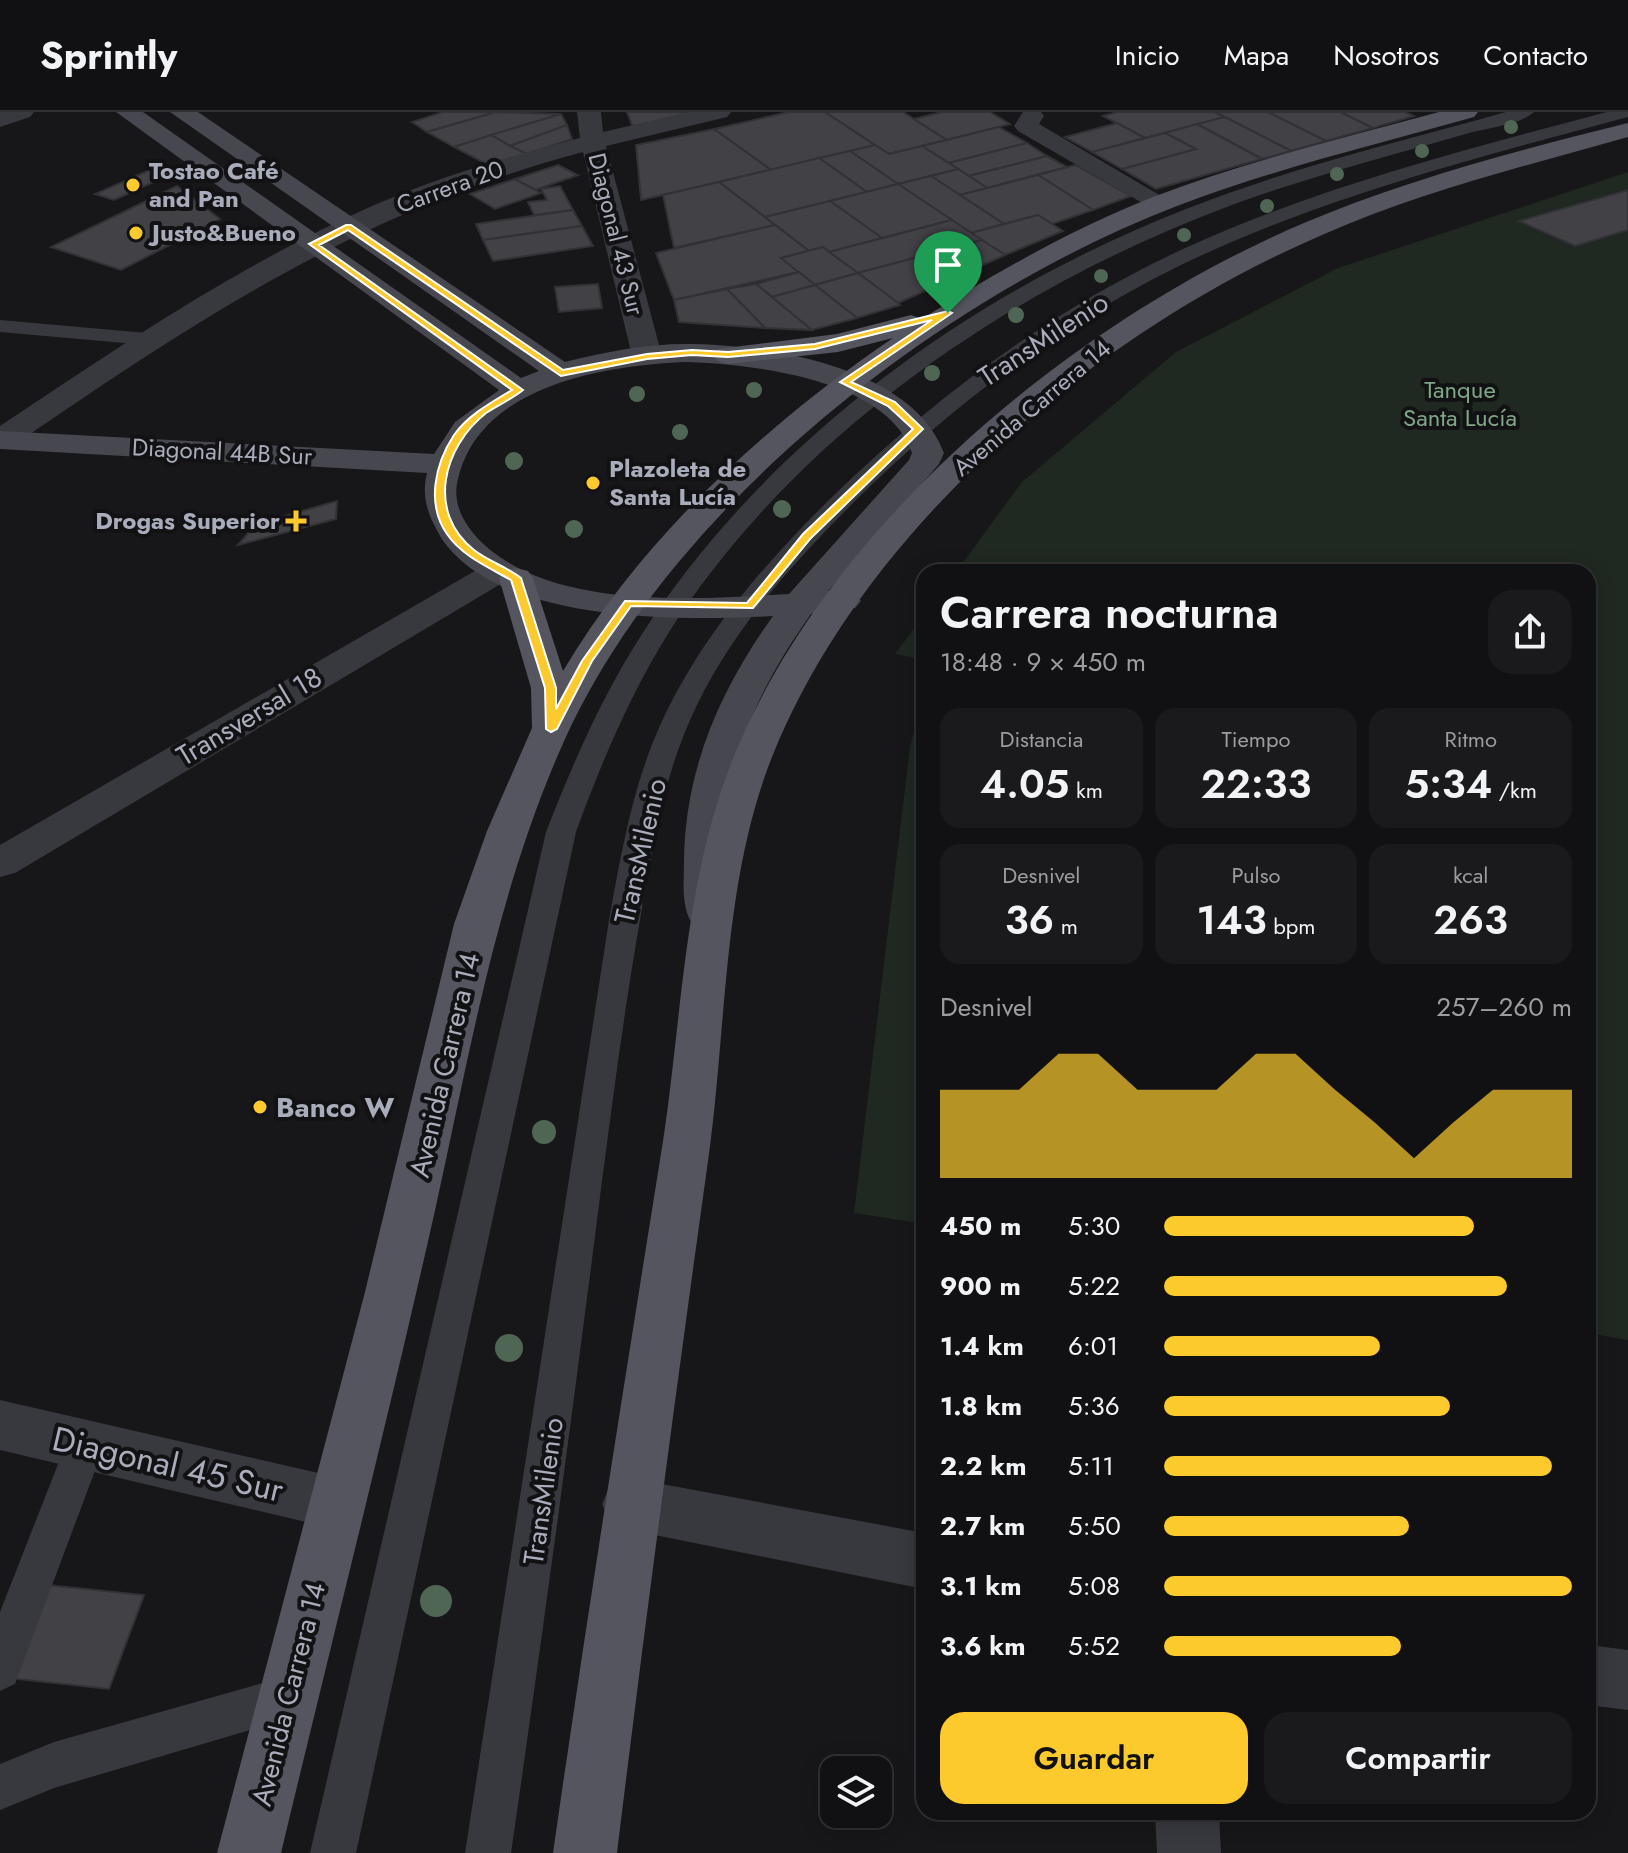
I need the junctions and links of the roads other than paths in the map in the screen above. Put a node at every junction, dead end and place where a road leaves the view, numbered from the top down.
1 (22, 112) edge
2 (128, 112) edge
3 (182, 112) edge
4 (589, 112) edge
5 (719, 112) edge
6 (1466, 112) edge
7 (1525, 112) edge
8 (1627, 112) edge
9 (1032, 116) dead end
10 (0, 120) edge
11 (1628, 130) edge
12 (592, 141) junction
13 (1160, 203) junction
14 (348, 227) junction
15 (313, 244) junction
16 (948, 313) junction
17 (0, 326) edge
18 (147, 339) junction
19 (728, 355) junction
20 (647, 356) junction
21 (561, 373) junction
22 (860, 389) junction
23 (518, 390) junction
24 (918, 429) junction
25 (0, 440) edge
26 (445, 464) junction
27 (507, 574) junction
28 (843, 601) junction
29 (628, 603) junction
30 (800, 604) junction
31 (675, 605) junction
32 (749, 606) junction
33 (551, 729) junction
34 (0, 863) edge
35 (709, 965) junction
36 (0, 1425) edge
37 (85, 1444) junction
38 (336, 1503) junction
39 (630, 1504) junction
40 (916, 1559) edge
41 (0, 1669) edge
42 (1596, 1676) edge
43 (1628, 1680) edge
44 (288, 1698) junction
45 (0, 1787) edge
46 (1187, 1820) edge
47 (249, 1853) edge
48 (333, 1853) edge
49 (488, 1853) edge
50 (585, 1853) edge
51 (1189, 1853) edge

1 - 10 street
2 - 15 main road
3 - 14 main road
4 - 12 street, Diagonal 43 Sur
5 - 12 street, Carrera 20
6 - 13 main road, Avenida Carrera 14
7 - 22 lane, TransMilenio
8 - 24 lane, TransMilenio
9 - 13 street
11 - 28 main road, Avenida Carrera 14
12 - 14 street, Carrera 20
12 - 20 street, Diagonal 43 Sur
13 - 16 main road, Avenida Carrera 14
14 - 15 street, Carrera 20
14 - 21 main road
15 - 18 street, Carrera 20
15 - 23 main road
16 - 19 main road
16 - 22 main road, Avenida Carrera 14
17 - 18 lane
18 - 25 street, Carrera 20
19 - 20 main road
19 - 22 main road
20 - 21 main road
21 - 23 main road
22 - 24 main road
22 - 29 main road, Avenida Carrera 14
22 - 31 lane, TransMilenio
23 - 26 main road
24 - 30 main road, Avenida Carrera 14
24 - 32 lane, TransMilenio
25 - 26 main road, Diagonal 44B Sur
26 - 27 main road
27 - 29 main road
27 - 33 main road
27 - 34 street, Transversal 18
28 - 30 main road
28 - 35 main road, Avenida Carrera 14
29 - 31 main road
29 - 33 main road, Avenida Carrera 14
30 - 32 main road
30 - 35 main road, Avenida Carrera 14
31 - 32 main road
31 - 48 lane, TransMilenio
32 - 49 lane, TransMilenio
33 - 38 main road, Avenida Carrera 14
35 - 39 main road, Avenida Carrera 14
36 - 37 street, Diagonal 45 Sur
37 - 38 street, Diagonal 45 Sur
37 - 41 lane
38 - 44 main road, Avenida Carrera 14
39 - 40 street
39 - 50 main road, Avenida Carrera 14
42 - 43 street
44 - 45 lane
44 - 47 main road, Avenida Carrera 14
46 - 51 street

